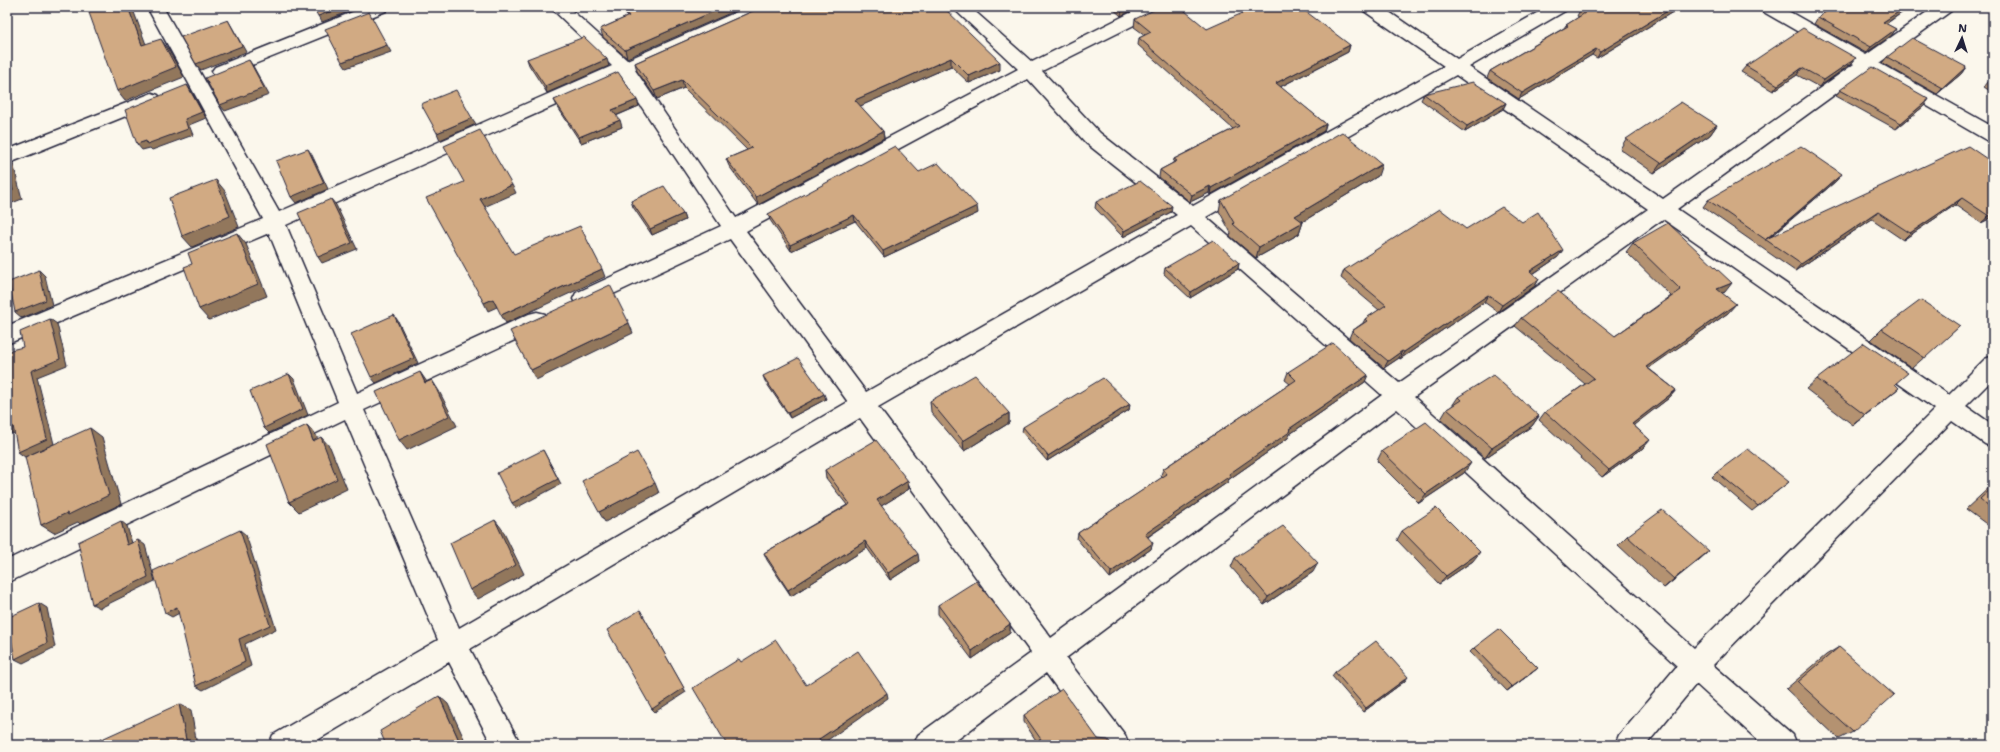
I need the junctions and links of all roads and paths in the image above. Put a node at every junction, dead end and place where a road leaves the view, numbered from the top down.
1 (155, 7) edge
2 (380, 7) edge
3 (558, 7) edge
4 (763, 7) edge
5 (960, 7) edge
6 (1156, 7) edge
7 (1370, 7) edge
8 (1559, 7) edge
9 (1768, 7) edge
10 (1945, 7) edge
11 (1867, 63) junction
12 (1458, 66) junction
13 (624, 67) junction
14 (1030, 70) junction
15 (182, 87) junction
16 (1993, 135) edge
17 (7, 157) edge
18 (1663, 210) junction
19 (1192, 216) junction
20 (275, 222) junction
21 (733, 229) junction
22 (7, 335) edge
23 (1993, 365) edge
24 (1398, 396) junction
25 (862, 405) junction
26 (352, 406) junction
27 (1951, 408) junction
28 (1993, 437) edge
29 (7, 572) edge
30 (454, 646) junction
31 (1049, 654) junction
32 (1694, 666) junction
33 (283, 745) edge
34 (507, 745) edge
35 (928, 745) edge
36 (1115, 745) edge
37 (1629, 745) edge
38 (1783, 745) edge

1 - 15 street
2 - 15 street
3 - 13 street
4 - 13 street
5 - 14 street
6 - 14 street
7 - 12 street
8 - 12 street
9 - 11 street
10 - 11 street
11 - 16 street
11 - 18 street
12 - 18 street
12 - 19 street
13 - 20 street
13 - 21 street
14 - 19 street
14 - 21 street
15 - 17 street
15 - 20 street
18 - 24 street
18 - 27 street
19 - 24 street
19 - 25 street
20 - 22 street
20 - 26 street
21 - 25 street
21 - 26 street
23 - 27 street
24 - 31 street
24 - 32 street
25 - 30 street
25 - 31 street
26 - 29 street
26 - 30 street
27 - 28 street
27 - 32 street
30 - 33 street
30 - 34 street
31 - 35 street
31 - 36 street
32 - 37 street
32 - 38 street

